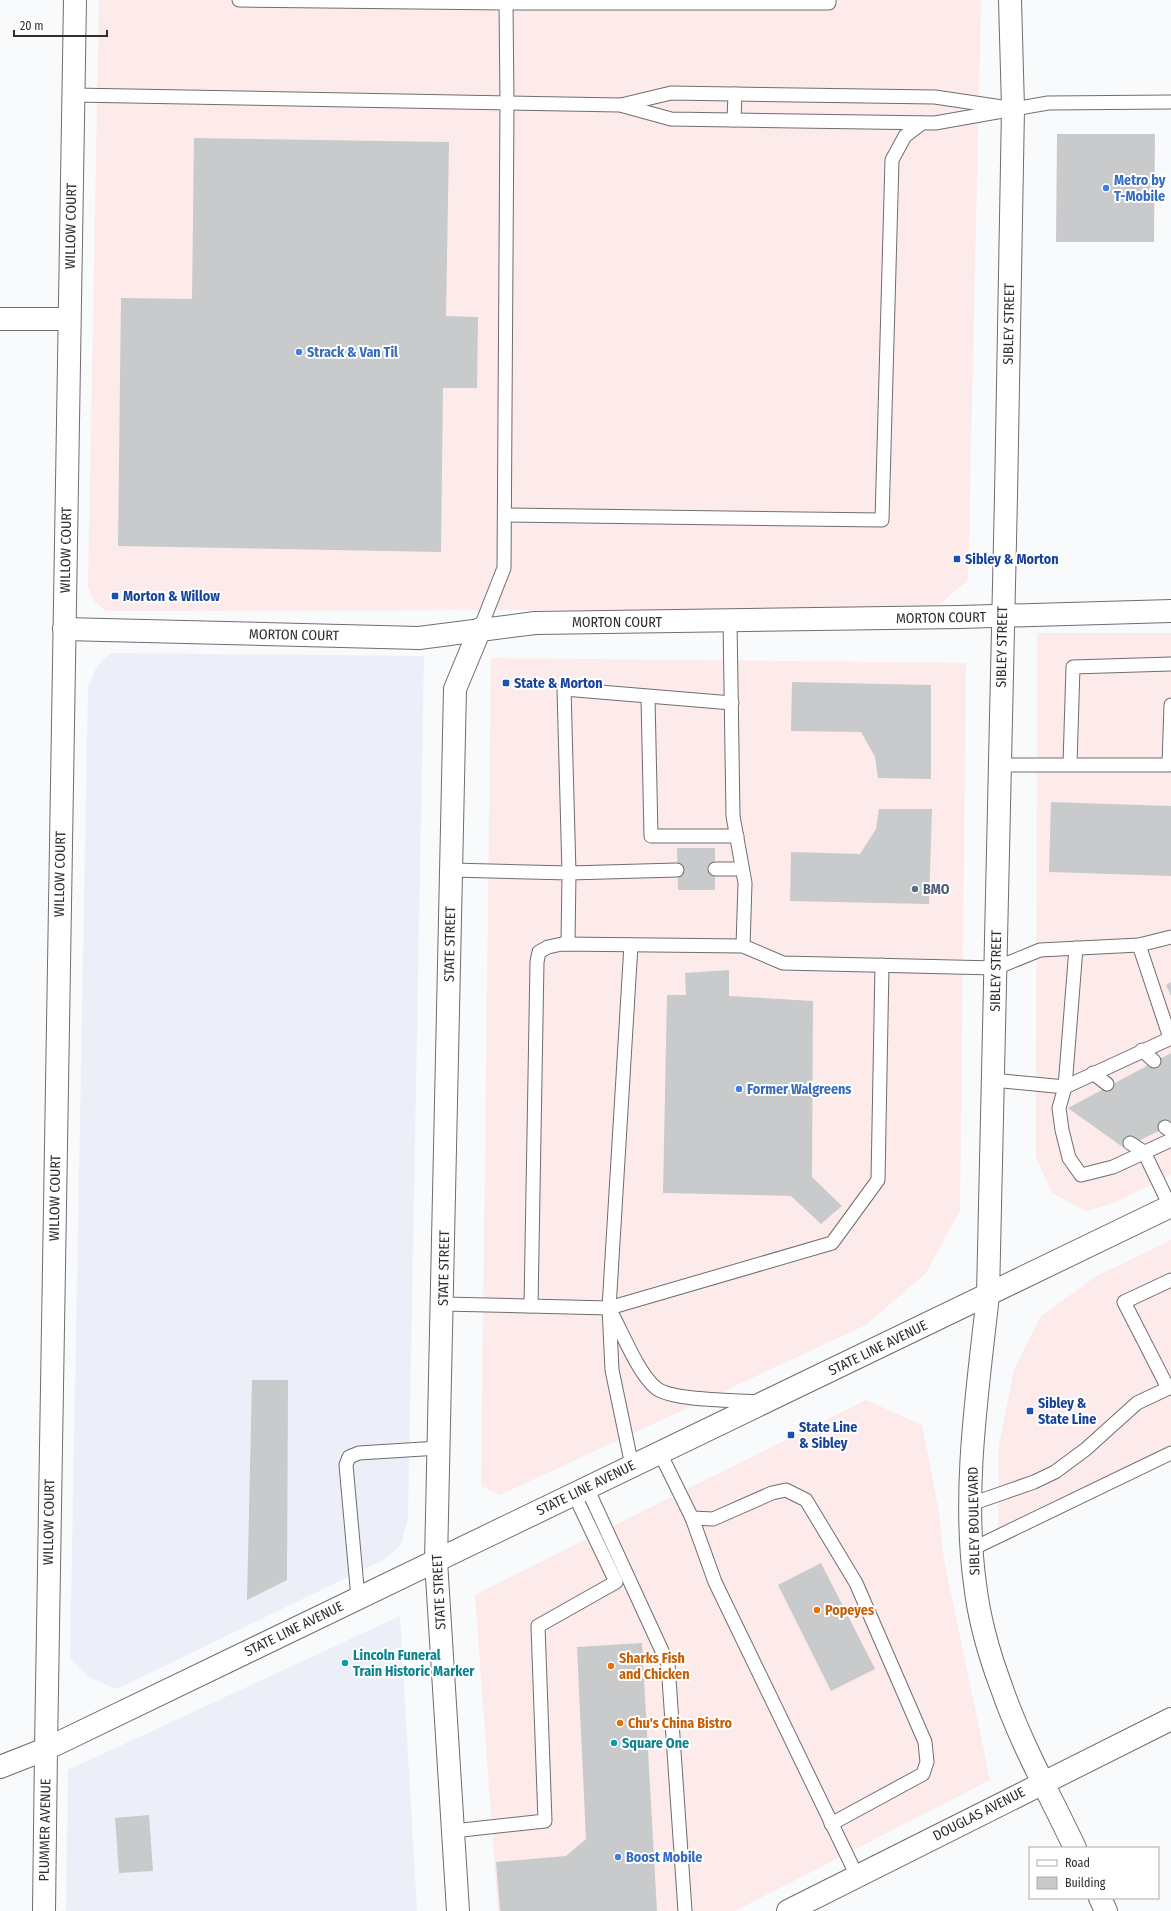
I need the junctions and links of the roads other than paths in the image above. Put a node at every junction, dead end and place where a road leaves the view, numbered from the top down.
1 (75, 0) edge
2 (239, 0) edge
3 (829, 0) edge
4 (1010, 0) edge
5 (506, 3) junction
6 (735, 94) junction
7 (73, 95) junction
8 (1171, 102) edge
9 (507, 103) junction
10 (620, 105) junction
11 (1013, 108) junction
12 (734, 120) junction
13 (922, 123) junction
14 (0, 319) edge
15 (69, 319) junction
16 (504, 515) junction
17 (1171, 611) edge
18 (1002, 616) junction
19 (730, 621) junction
20 (64, 629) junction
21 (480, 629) junction
22 (1171, 664) edge
23 (648, 697) junction
24 (732, 703) junction
25 (1171, 705) edge
26 (1070, 764) junction
27 (1000, 765) junction
28 (736, 836) junction
29 (715, 869) dead end
30 (452, 870) junction
31 (677, 870) dead end
32 (742, 870) junction
33 (569, 873) junction
34 (1171, 937) edge
35 (568, 944) junction
36 (631, 945) junction
37 (743, 946) junction
38 (1139, 946) junction
39 (1076, 948) junction
40 (882, 965) junction
41 (996, 968) junction
42 (1170, 1038) edge
43 (1142, 1050) junction
44 (1154, 1061) dead end
45 (1093, 1074) junction
46 (993, 1080) junction
47 (1107, 1084) dead end
48 (1066, 1094) junction
49 (1171, 1140) edge
50 (1130, 1143) dead end
51 (1144, 1152) junction
52 (1171, 1206) edge
53 (1171, 1280) edge
54 (988, 1295) junction
55 (443, 1304) junction
56 (531, 1306) junction
57 (609, 1308) junction
58 (1170, 1387) edge
59 (765, 1402) junction
60 (439, 1448) junction
61 (660, 1453) junction
62 (1171, 1453) edge
63 (632, 1466) junction
64 (580, 1491) junction
65 (971, 1504) junction
66 (692, 1518) junction
67 (972, 1549) junction
68 (436, 1561) junction
69 (358, 1598) junction
70 (1171, 1719) edge
71 (46, 1749) junction
72 (0, 1767) edge
73 (1044, 1782) junction
74 (831, 1824) junction
75 (453, 1832) junction
76 (1075, 1847) edge
77 (857, 1876) junction
78 (1100, 1899) edge
79 (44, 1911) edge
80 (458, 1911) edge
81 (685, 1911) edge
82 (788, 1911) edge
83 (1106, 1911) edge

1 - 7 street, WILLOW COURT
2 - 5 lane
3 - 5 lane
4 - 11 street, SIBLEY STREET
5 - 9 lane
6 - 10 lane
6 - 11 lane
6 - 12 lane
7 - 9 lane
7 - 15 street, WILLOW COURT
8 - 11 lane
9 - 10 lane
9 - 16 lane
10 - 12 lane
11 - 13 lane
11 - 18 street, SIBLEY STREET
12 - 13 lane
13 - 16 lane
14 - 15 street
15 - 20 street, WILLOW COURT
16 - 21 lane
17 - 18 street, MORTON COURT
18 - 19 street, MORTON COURT
18 - 27 street, SIBLEY STREET
19 - 21 street, MORTON COURT
19 - 24 lane
20 - 21 street, MORTON COURT
20 - 71 street, WILLOW COURT
21 - 30 street, STATE STREET
22 - 26 lane
23 - 24 lane
23 - 28 lane
23 - 33 lane
24 - 28 lane
25 - 26 lane
26 - 27 lane
27 - 41 street, SIBLEY STREET
28 - 32 lane
29 - 32 lane
30 - 33 lane
30 - 55 street, STATE STREET
31 - 33 lane
32 - 37 lane
33 - 35 lane
34 - 38 lane
35 - 36 lane
35 - 56 lane
36 - 37 lane
36 - 57 lane
37 - 40 lane
38 - 39 lane
38 - 42 lane
39 - 41 lane
39 - 48 lane
40 - 41 lane
40 - 57 lane
41 - 46 street, SIBLEY STREET
42 - 43 lane
43 - 44 lane
43 - 45 lane
45 - 47 lane
45 - 48 lane
46 - 48 lane
46 - 54 street, SIBLEY STREET
48 - 51 lane
49 - 51 lane
50 - 51 lane
51 - 52 lane
52 - 54 street, STATE LINE AVENUE
53 - 58 lane
54 - 59 street, STATE LINE AVENUE
54 - 65 street, SIBLEY BOULEVARD
55 - 56 lane
55 - 60 street, STATE STREET
56 - 57 lane
57 - 59 lane
57 - 63 lane
58 - 65 lane
59 - 61 street, STATE LINE AVENUE
60 - 68 street, STATE STREET
60 - 69 lane
61 - 63 street, STATE LINE AVENUE
61 - 66 lane
62 - 67 lane
63 - 64 street, STATE LINE AVENUE
64 - 68 street, STATE LINE AVENUE
64 - 75 lane
64 - 81 lane
65 - 67 street, SIBLEY BOULEVARD
66 - 74 lane
66 - 74 lane
67 - 73 street, SIBLEY BOULEVARD
68 - 69 street, STATE LINE AVENUE
68 - 75 street, STATE STREET
69 - 71 street, STATE LINE AVENUE
70 - 73 street, DOUGLAS AVENUE
71 - 72 street, STATE LINE AVENUE
71 - 79 street, PLUMMER AVENUE
73 - 76 street, SIBLEY BOULEVARD
73 - 77 street, DOUGLAS AVENUE
74 - 77 lane
75 - 80 street, STATE STREET
77 - 82 street, DOUGLAS AVENUE
78 - 83 street

